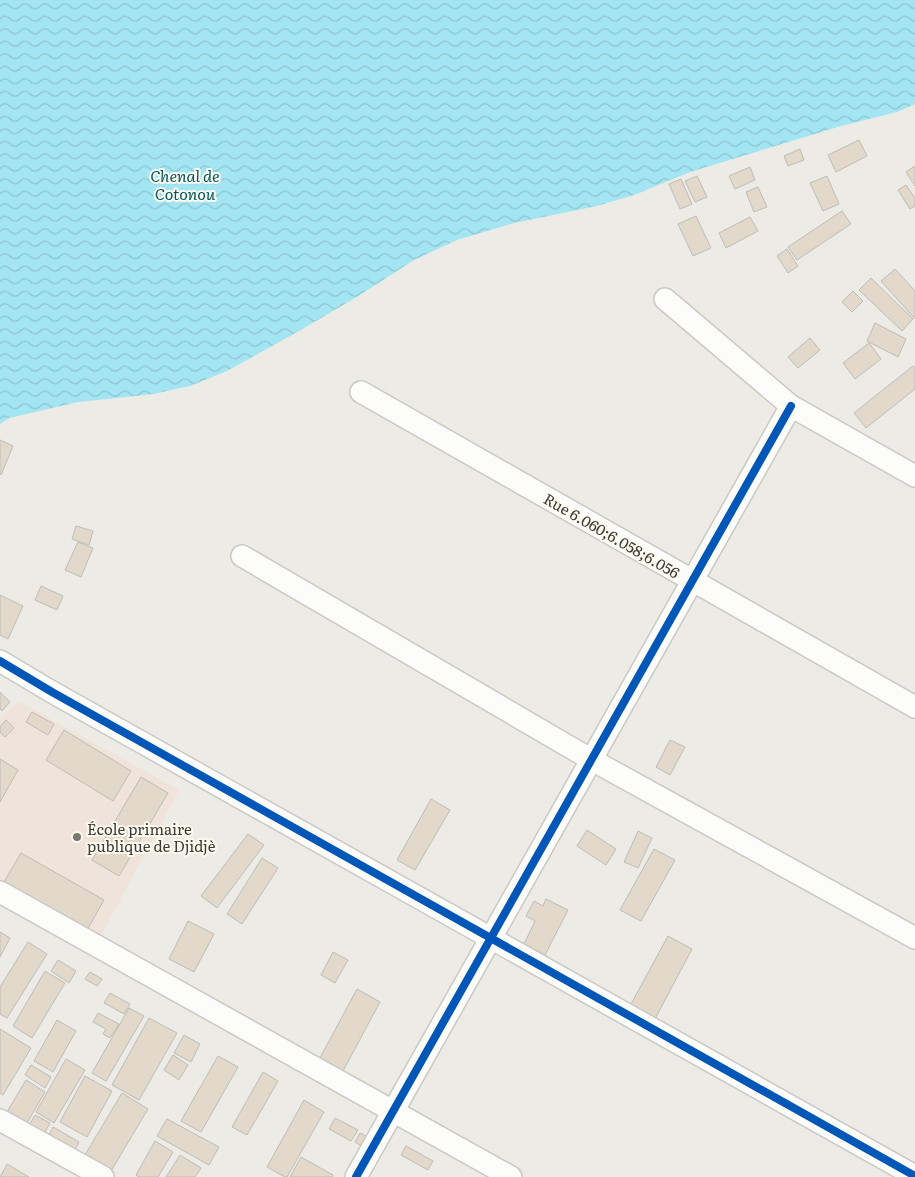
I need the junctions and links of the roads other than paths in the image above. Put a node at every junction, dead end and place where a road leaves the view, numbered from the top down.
1 (665, 299) dead end
2 (361, 392) dead end
3 (792, 406) junction
4 (915, 476) edge
5 (242, 556) dead end
6 (693, 581) junction
7 (0, 661) edge
8 (915, 707) edge
9 (592, 760) junction
10 (0, 892) edge
11 (491, 937) junction
12 (915, 938) edge
13 (393, 1111) junction
14 (0, 1120) edge
15 (915, 1176) edge
16 (103, 1177) edge
17 (356, 1177) edge
18 (511, 1177) edge

1 - 3 street
2 - 6 street, Rue 6.060;6.058;6.056
3 - 4 street
3 - 6 street
5 - 9 street
6 - 8 street, Rue 6.060;6.058;6.056
6 - 9 street
7 - 11 street
9 - 11 street
9 - 12 street
10 - 13 street
11 - 13 street
11 - 15 street
13 - 17 street
13 - 18 street
14 - 16 street

